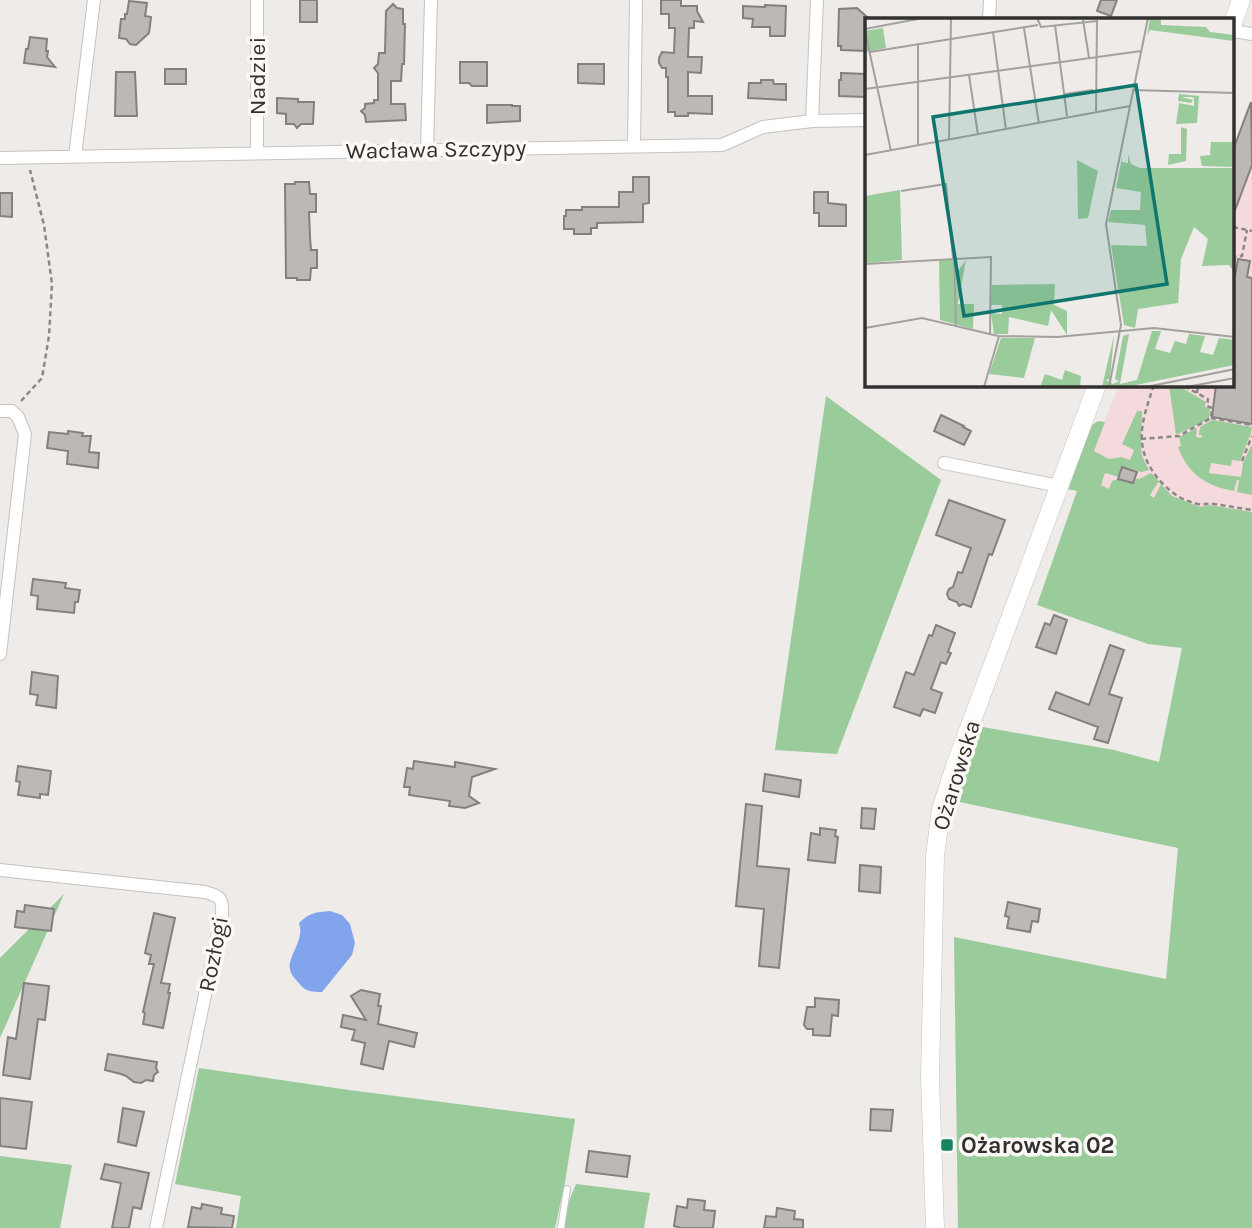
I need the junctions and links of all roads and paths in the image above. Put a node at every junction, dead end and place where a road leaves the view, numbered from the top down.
1 (94, 0) edge
2 (257, 0) edge
3 (431, 0) edge
4 (636, 0) edge
5 (817, 0) edge
6 (990, 0) edge
7 (1241, 0) edge
8 (989, 18) edge
9 (1234, 20) edge
10 (1234, 31) edge
11 (1252, 34) edge
12 (865, 120) edge
13 (812, 121) junction
14 (634, 146) junction
15 (427, 150) junction
16 (257, 153) junction
17 (75, 156) junction
18 (25, 157) junction
19 (0, 158) edge
20 (1234, 227) edge
21 (1247, 230) junction
22 (1252, 231) edge
23 (1234, 263) edge
24 (1096, 387) edge
25 (1153, 387) edge
26 (1186, 387) edge
27 (1198, 387) edge
28 (1197, 393) junction
29 (6, 411) edge
30 (1211, 418) junction
31 (1252, 425) edge
32 (1252, 436) edge
33 (1141, 439) junction
34 (1250, 444) edge
35 (1242, 461) dead end
36 (944, 463) dead end
37 (1059, 486) junction
38 (1252, 510) edge
39 (0, 654) edge
40 (0, 870) edge
41 (567, 1189) dead end
42 (156, 1228) edge
43 (561, 1228) edge
44 (935, 1228) edge

1 - 17 street
2 - 16 street, Nadziei
3 - 15 street
4 - 14 street
5 - 13 street
6 - 8 street
7 - 9 main road
10 - 11 street
12 - 13 street, Wacława Szczypy
13 - 14 street, Wacława Szczypy
14 - 15 street, Wacława Szczypy
15 - 16 street, Wacława Szczypy
16 - 17 street, Wacława Szczypy
17 - 18 street, Wacława Szczypy
18 - 19 street, Wacława Szczypy
18 - 29 path
20 - 21 path
21 - 22 path
21 - 23 path
24 - 37 main road, Ożarowska
25 - 33 path
26 - 28 path
27 - 28 path
28 - 30 path
29 - 39 street
30 - 31 path
30 - 33 path
32 - 34 path
33 - 38 path
34 - 35 path
36 - 37 street
37 - 44 main road, Ożarowska
40 - 42 street, Rozłogi
41 - 43 lane

